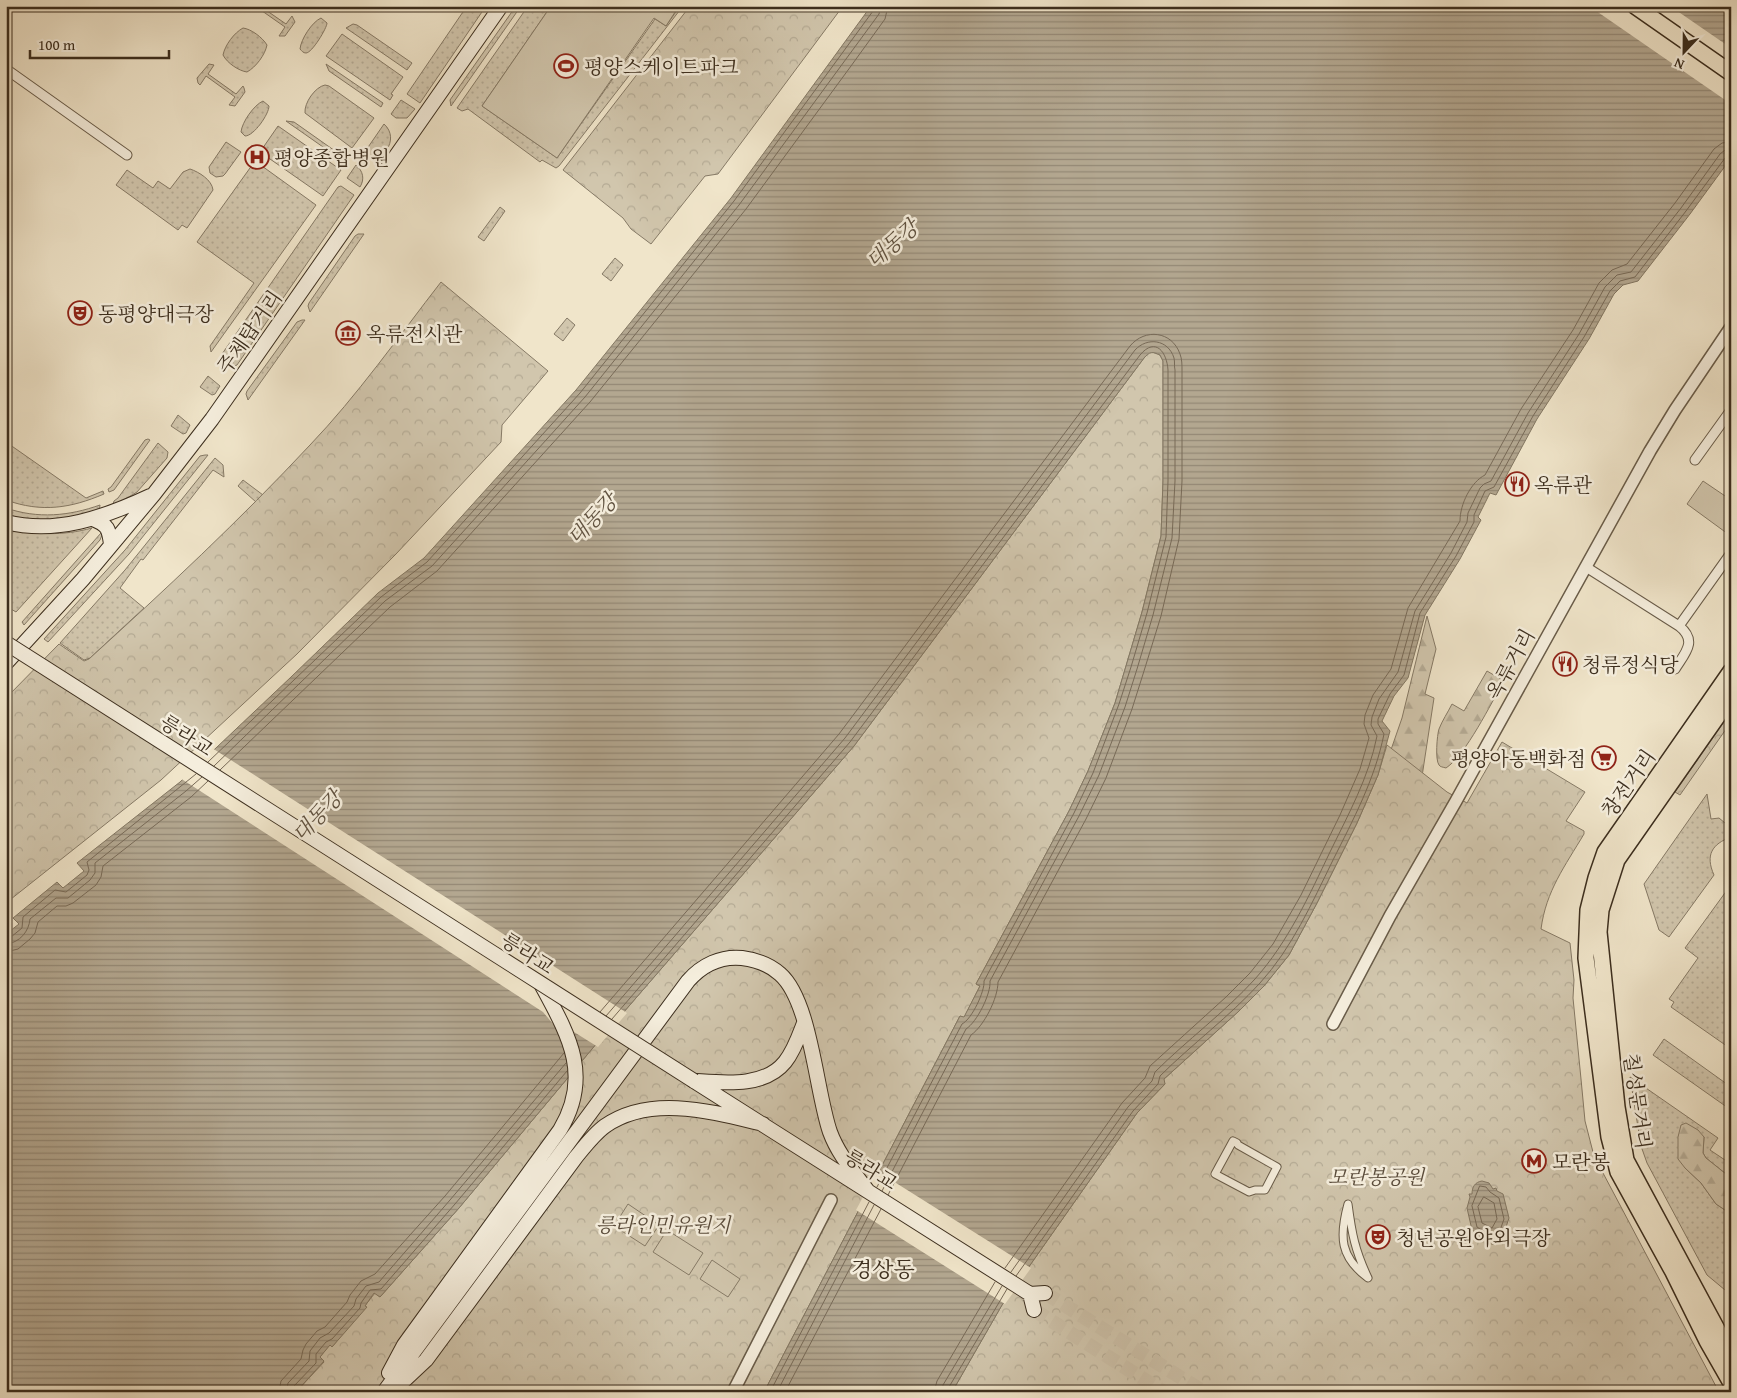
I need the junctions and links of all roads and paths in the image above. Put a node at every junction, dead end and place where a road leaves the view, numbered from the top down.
1 (501, 6) edge
2 (1635, 6) edge
3 (6, 69) edge
4 (1731, 73) edge
5 (127, 155) dead end
6 (1731, 327) edge
7 (1731, 410) edge
8 (1695, 460) dead end
9 (154, 494) junction
10 (93, 519) junction
11 (6, 522) edge
12 (111, 544) junction
13 (1731, 553) edge
14 (1586, 567) junction
15 (1679, 626) junction
16 (6, 643) edge
17 (6, 663) edge
18 (1675, 669) dead end
19 (1731, 671) edge
20 (1731, 697) edge
21 (1617, 860) joint
22 (1586, 931) joint
23 (541, 984) junction
24 (804, 1023) junction
25 (1333, 1024) dead end
26 (694, 1081) junction
27 (763, 1124) junction
28 (867, 1190) junction
29 (1265, 1190) joint
30 (831, 1200) dead end
31 (1368, 1278) joint
32 (1044, 1293) tunnel mouth
33 (1030, 1294) junction
34 (1034, 1310) tunnel mouth
35 (1731, 1355) edge
36 (1731, 1383) edge
37 (380, 1392) edge
38 (384, 1392) edge
39 (392, 1392) edge
40 (733, 1392) edge

1 - 9 main road, 주체탑거리
2 - 4 main road
3 - 5 street
6 - 14 street, 옥류거리
7 - 8 street
9 - 10 main road
9 - 12 main road, 주체탑거리
10 - 11 main road
10 - 12 main road
12 - 17 main road, 주체탑거리
13 - 15 street
14 - 15 street
14 - 25 street, 옥류거리
15 - 18 street
16 - 23 main road, 릉라교, bridge
19 - 22 main road, 창전거리
20 - 21 main road, 창전거리
21 - 35 main road, 칠성문거리
22 - 36 main road, 칠성문거리
23 - 26 main road, 릉라교, bridge
23 - 37 main road
24 - 26 main road
24 - 28 main road
24 - 38 main road
26 - 27 main road, 릉라교
27 - 28 main road, 릉라교
27 - 39 main road
28 - 33 main road, 릉라교
29 - 29 street
30 - 40 street
31 - 31 street
32 - 33 main road
33 - 34 main road

